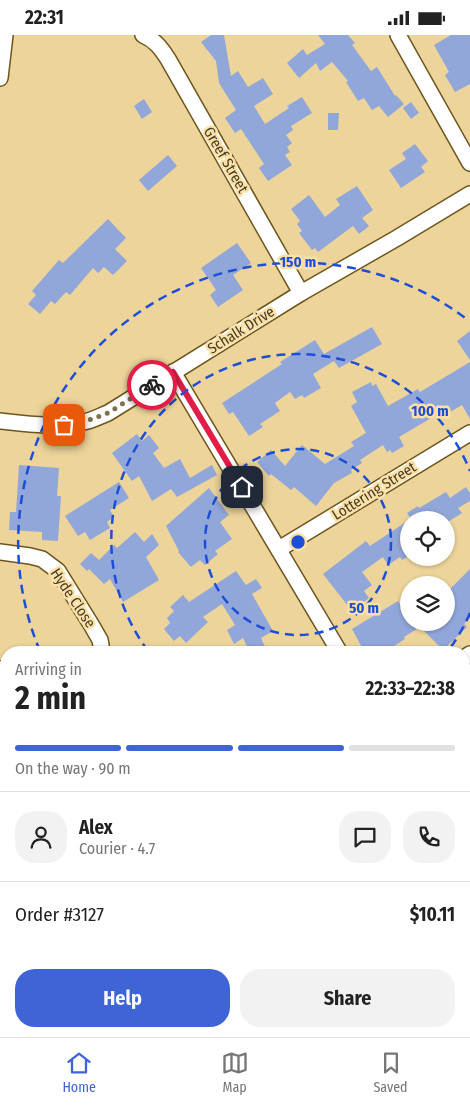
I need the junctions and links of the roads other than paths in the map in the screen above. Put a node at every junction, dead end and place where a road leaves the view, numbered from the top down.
1 (5, 35) edge
2 (143, 35) edge
3 (398, 35) edge
4 (0, 78) edge
5 (470, 163) edge
6 (470, 194) edge
7 (301, 293) junction
8 (173, 372) junction
9 (0, 421) edge
10 (470, 433) edge
11 (279, 549) junction
12 (0, 552) edge
13 (101, 646) edge
14 (336, 646) edge

1 - 4 street
2 - 7 street, Greef Street
3 - 5 street
6 - 7 street, Schalk Drive
7 - 8 street, Schalk Drive
8 - 9 street, Schalk Drive
8 - 11 street
10 - 11 street, Lottering Street
11 - 14 street
12 - 13 street, Hyde Close

